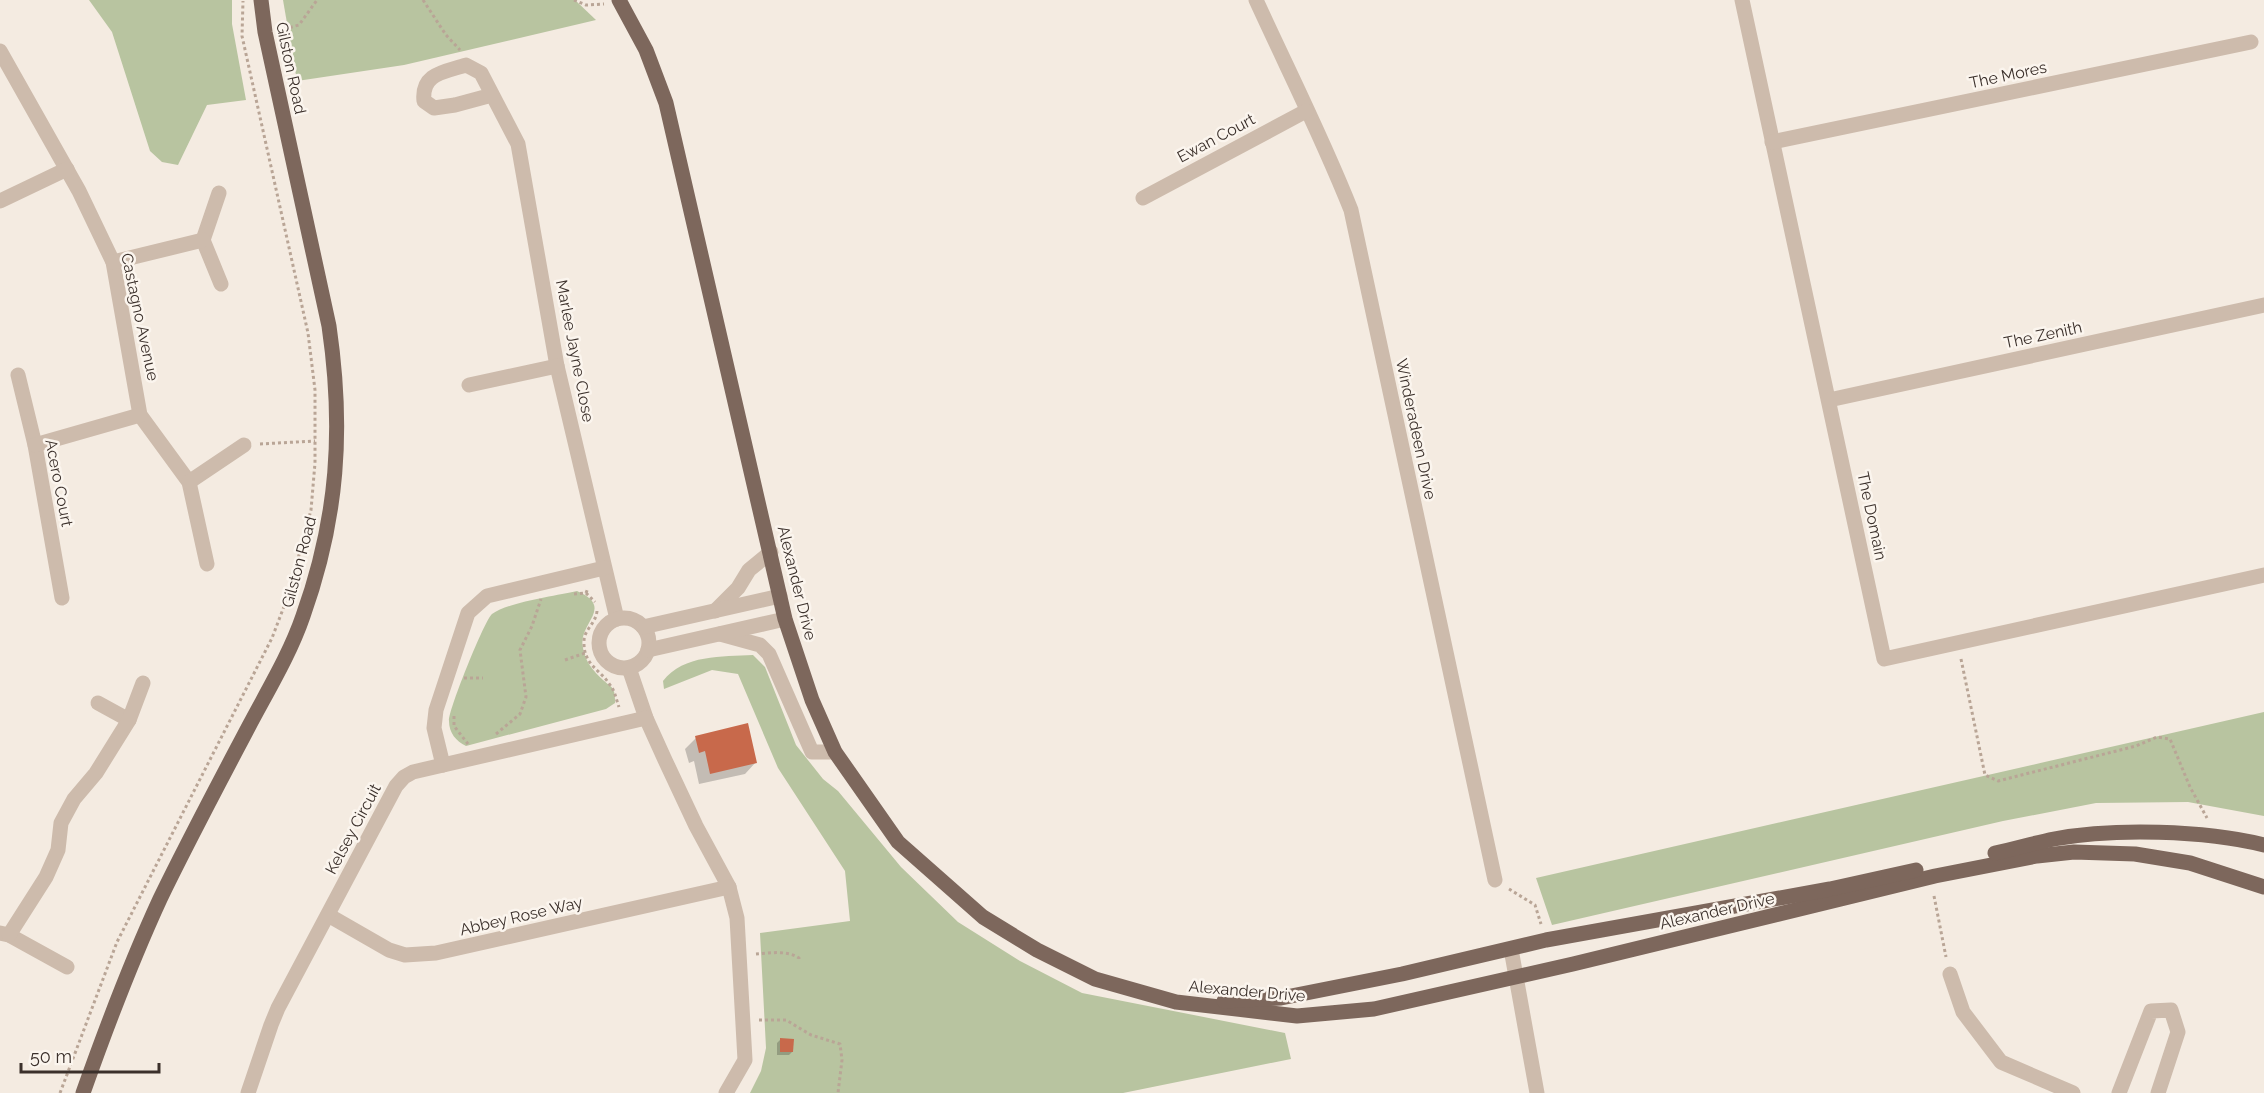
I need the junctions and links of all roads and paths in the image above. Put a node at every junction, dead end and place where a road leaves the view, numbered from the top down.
1 (243, 0) edge
2 (261, 0) edge
3 (317, 0) edge
4 (423, 0) edge
5 (574, 0) edge
6 (1256, 0) edge
7 (1742, 0) edge
8 (621, 2) edge
9 (284, 29) dead end
10 (2251, 42) dead end
11 (0, 51) edge
12 (466, 65) junction
13 (492, 95) junction
14 (1306, 111) junction
15 (1772, 142) junction
16 (67, 169) junction
17 (219, 193) dead end
18 (1143, 198) dead end
19 (0, 201) edge
20 (202, 240) junction
21 (113, 262) junction
22 (221, 284) dead end
23 (2264, 304) edge
24 (557, 366) junction
25 (18, 375) dead end
26 (469, 384) dead end
27 (1829, 400) junction
28 (140, 415) junction
29 (315, 441) junction
30 (35, 445) junction
31 (244, 445) joint
32 (189, 482) junction
33 (771, 552) junction
34 (207, 564) dead end
35 (599, 569) junction
36 (2264, 575) edge
37 (586, 593) junction
38 (567, 594) dead end
39 (550, 596) dead end
40 (780, 596) junction
41 (62, 598) dead end
42 (715, 611) junction
43 (617, 619) junction
44 (785, 619) junction
45 (643, 627) junction
46 (720, 634) junction
47 (1957, 643) junction
48 (648, 650) junction
49 (585, 653) junction
50 (565, 660) dead end
51 (468, 668) dead end
52 (629, 668) junction
53 (464, 678) junction
54 (483, 678) dead end
55 (143, 683) dead end
56 (462, 686) dead end
57 (98, 704) dead end
58 (455, 708) dead end
59 (646, 718) junction
60 (129, 720) junction
61 (624, 723) junction
62 (478, 749) junction
63 (835, 752) junction
64 (443, 765) junction
65 (2216, 837) junction
66 (2264, 845) edge
67 (1495, 880) joint
68 (729, 887) junction
69 (2264, 887) edge
70 (1934, 896) dead end
71 (328, 915) junction
72 (4, 934) edge
73 (1546, 940) junction
74 (1511, 949) junction
75 (739, 956) junction
76 (799, 962) dead end
77 (68, 967) dead end
78 (1950, 974) joint
79 (1517, 976) junction
80 (1176, 1002) junction
81 (743, 1020) junction
82 (60, 1093) edge
83 (83, 1093) edge
84 (248, 1093) edge
85 (726, 1093) edge
86 (838, 1093) edge
87 (1537, 1093) edge
88 (2073, 1093) edge
89 (2119, 1093) edge
90 (2158, 1093) edge

1 - 29 path
2 - 83 main road, Gilston Road
3 - 9 path
4 - 12 path
5 - 8 path
6 - 14 street, Winderadeen Drive
7 - 15 street, The Domain
8 - 33 main road, Alexander Drive
10 - 15 street, The Mores
11 - 16 street, Castagno Avenue
12 - 13 street, Marlee Jayne Close
12 - 13 street
13 - 24 street, Marlee Jayne Close
14 - 18 street, Ewan Court
14 - 67 street, Winderadeen Drive
15 - 27 street, The Domain
16 - 19 street
16 - 21 street, Castagno Avenue
17 - 20 street
20 - 21 street
20 - 22 street
21 - 28 street, Castagno Avenue
23 - 27 street, The Zenith
24 - 26 street
24 - 35 street, Marlee Jayne Close
25 - 30 street, Acero Court
27 - 47 street, The Domain
28 - 30 street
28 - 32 street, Castagno Avenue
29 - 31 path
29 - 82 path
30 - 41 street, Acero Court
31 - 32 street
32 - 34 street, Castagno Avenue
33 - 40 main road, Alexander Drive
33 - 42 street
35 - 37 path
35 - 43 street, Marlee Jayne Close
35 - 64 street
36 - 47 street, The Domain
37 - 38 path
37 - 49 path
39 - 62 path
40 - 42 street
40 - 44 main road, Alexander Drive
42 - 45 street
43 - 45 street
43 - 52 street
44 - 46 street
44 - 63 main road, Alexander Drive
45 - 48 street
46 - 48 street
46 - 63 street
47 - 65 path
48 - 52 street
49 - 50 path
49 - 61 path
51 - 53 path
52 - 59 street
53 - 54 path
53 - 56 path
55 - 60 street
57 - 60 street
58 - 62 path
59 - 61 street, Kelsey Circuit
59 - 68 street
60 - 72 street
61 - 62 street, Kelsey Circuit
62 - 64 street, Kelsey Circuit
63 - 80 main road, Alexander Drive
64 - 71 street, Kelsey Circuit
65 - 66 main road, Alexander Drive
65 - 73 main road, Alexander Drive
67 - 73 path
68 - 71 street, Abbey Rose Way
68 - 75 street
69 - 79 main road, Alexander Drive
70 - 78 path
71 - 84 street, Kelsey Circuit
72 - 77 street
73 - 74 main road, Alexander Drive
74 - 79 street
74 - 80 main road, Alexander Drive
75 - 76 path
75 - 81 street
78 - 88 street
79 - 80 main road, Alexander Drive
79 - 87 street
81 - 85 street
81 - 86 path
89 - 90 street

